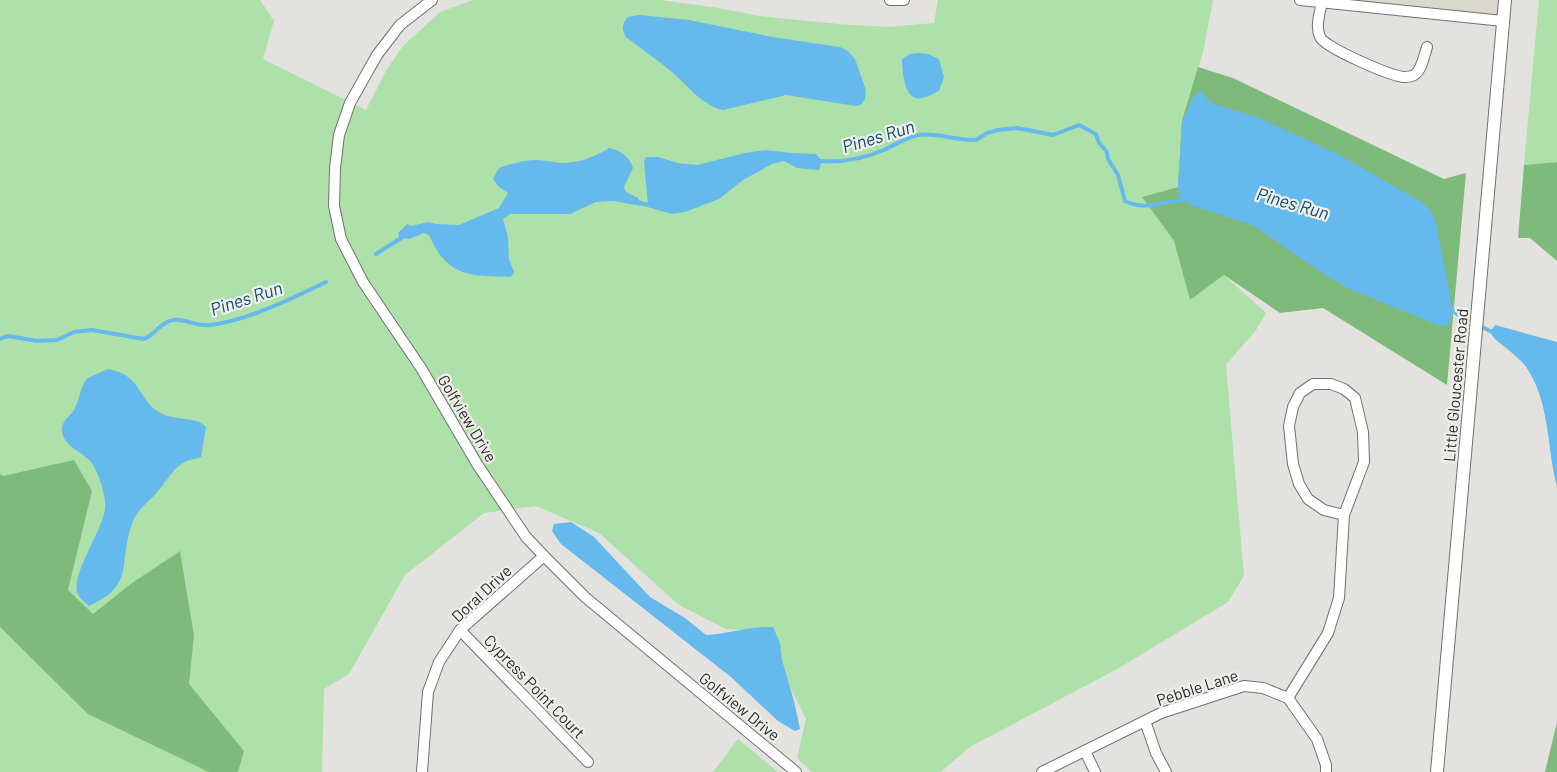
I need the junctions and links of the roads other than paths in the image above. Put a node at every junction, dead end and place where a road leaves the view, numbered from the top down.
1 (432, 0) edge
2 (890, 0) edge
3 (904, 0) edge
4 (1300, 0) edge
5 (1505, 0) edge
6 (1322, 2) junction
7 (1504, 21) junction
8 (1427, 47) dead end
9 (1344, 515) junction
10 (544, 556) junction
11 (460, 630) junction
12 (1288, 698) junction
13 (1145, 721) junction
14 (1085, 751) junction
15 (588, 762) dead end
16 (422, 772) edge
17 (796, 772) edge
18 (1042, 772) edge
19 (1095, 772) edge
20 (1166, 772) edge
21 (1326, 772) edge
22 (1437, 772) edge

1 - 10 street, Golfview Drive
2 - 3 street
4 - 6 street
5 - 7 street, Little Gloucester Road
6 - 7 street
6 - 8 street
7 - 22 street, Little Gloucester Road
9 - 9 street
9 - 12 street
10 - 11 street, Doral Drive
10 - 17 street, Golfview Drive
11 - 15 street, Cypress Point Court
11 - 16 street, Doral Drive
12 - 13 street, Pebble Lane
12 - 21 street
13 - 14 street, Pebble Lane
13 - 20 street
14 - 18 street, Pebble Lane
14 - 19 street

